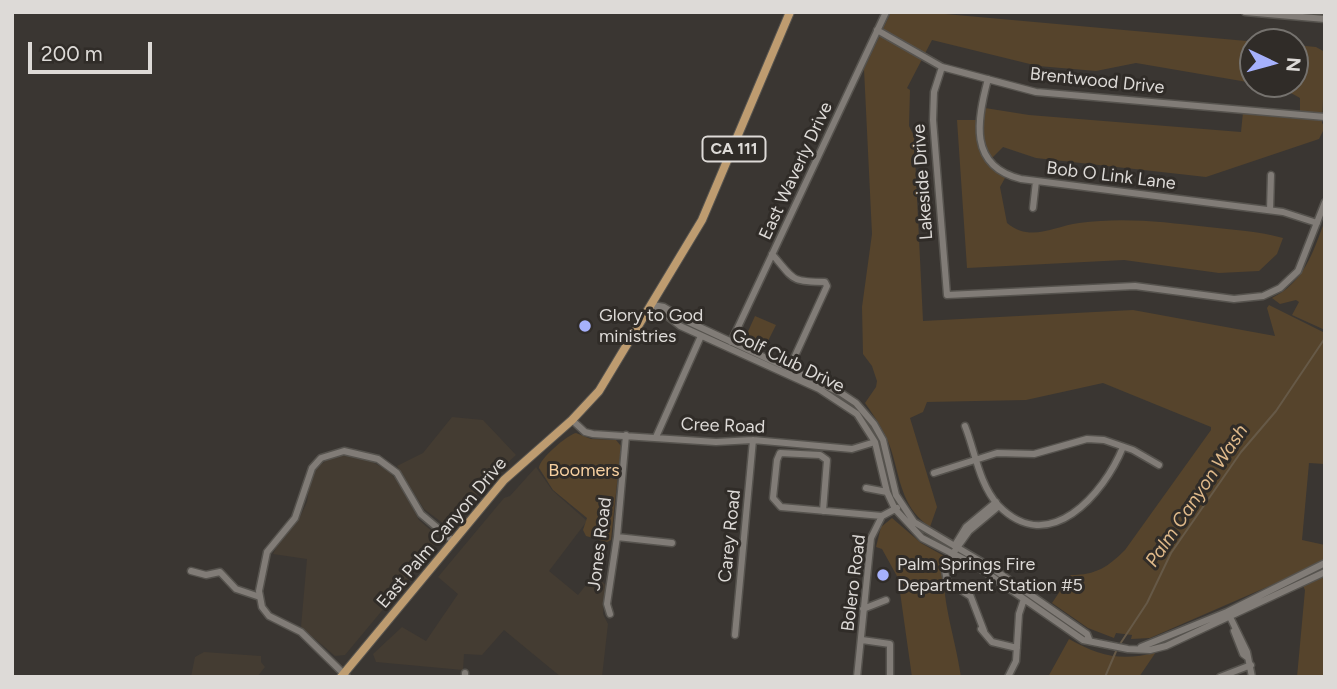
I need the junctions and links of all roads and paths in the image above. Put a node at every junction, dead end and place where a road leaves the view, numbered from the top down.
1 (790, 12) edge
2 (886, 12) edge
3 (1245, 12) edge
4 (1325, 19) edge
5 (877, 30) junction
6 (942, 67) junction
7 (988, 79) junction
8 (1325, 117) edge
9 (1270, 175) dead end
10 (1036, 181) junction
11 (1325, 202) edge
12 (1033, 208) dead end
13 (1270, 211) junction
14 (1317, 223) junction
15 (772, 254) junction
16 (653, 305) junction
17 (701, 336) junction
18 (731, 342) junction
19 (789, 369) junction
20 (572, 420) junction
21 (965, 426) dead end
22 (626, 435) junction
23 (656, 437) junction
24 (753, 440) junction
25 (876, 442) junction
26 (1123, 447) junction
27 (978, 460) junction
28 (1159, 465) dead end
29 (934, 473) dead end
30 (866, 488) dead end
31 (887, 492) junction
32 (998, 504) junction
33 (898, 507) junction
34 (823, 511) junction
35 (882, 516) junction
36 (617, 537) junction
37 (453, 541) junction
38 (672, 543) dead end
39 (953, 550) junction
40 (1325, 564) edge
41 (191, 571) dead end
42 (1325, 572) edge
43 (260, 597) junction
44 (1024, 599) junction
45 (886, 600) dead end
46 (863, 610) junction
47 (610, 614) dead end
48 (1228, 615) junction
49 (734, 635) dead end
50 (1089, 639) junction
51 (862, 640) junction
52 (1016, 652) junction
53 (1251, 666) junction
54 (344, 676) edge
55 (857, 677) edge
56 (890, 677) edge
57 (1006, 677) edge
58 (1220, 677) edge
59 (1252, 677) edge

1 - 16 main road, East Palm Canyon Drive / CA 111
2 - 5 street, East Waverly Drive
3 - 4 street
5 - 6 street, Brentwood Drive
5 - 15 street, East Waverly Drive
6 - 7 street, Brentwood Drive
6 - 14 street, Lakeside Drive
7 - 8 street, Brentwood Drive
7 - 10 street, Bob O Link Lane
9 - 13 street
10 - 12 street
10 - 13 street, Bob O Link Lane
11 - 14 street
13 - 14 street, Bob O Link Lane
15 - 18 street, East Waverly Drive
15 - 19 street
16 - 17 street, Golf Club Drive
16 - 18 street, Golf Club Drive
16 - 20 main road, East Palm Canyon Drive / CA 111
17 - 23 street
17 - 25 street, Golf Club Drive
18 - 19 street, Golf Club Drive
19 - 33 street, Golf Club Drive
20 - 22 street, Cree Road
20 - 37 main road, East Palm Canyon Drive
21 - 27 street
22 - 23 street, Cree Road
22 - 36 street, Jones Road
23 - 24 street, Cree Road
24 - 25 street, Cree Road
24 - 49 street, Carey Road
25 - 31 street, Golf Club Drive
26 - 27 street
26 - 28 street
26 - 32 street
27 - 29 street
27 - 32 street
30 - 31 street
31 - 33 street, Golf Club Drive
32 - 39 street
33 - 35 street, Bolero Road
33 - 39 street, Golf Club Drive
34 - 34 street
34 - 35 street
35 - 46 street, Bolero Road
36 - 38 street
36 - 47 street, Jones Road
37 - 43 street
37 - 54 main road, East Palm Canyon Drive
39 - 44 street, Golf Club Drive
39 - 50 street, Golf Club Drive
39 - 52 street
40 - 48 street, Golf Club Drive
41 - 43 street
42 - 48 street, Golf Club Drive
43 - 54 street
44 - 50 street, Golf Club Drive
44 - 52 street
45 - 46 street
46 - 51 street, Bolero Road
48 - 50 street, Golf Club Drive
48 - 53 street
51 - 55 street, Bolero Road
51 - 56 street
52 - 57 street
53 - 58 street
53 - 59 street

